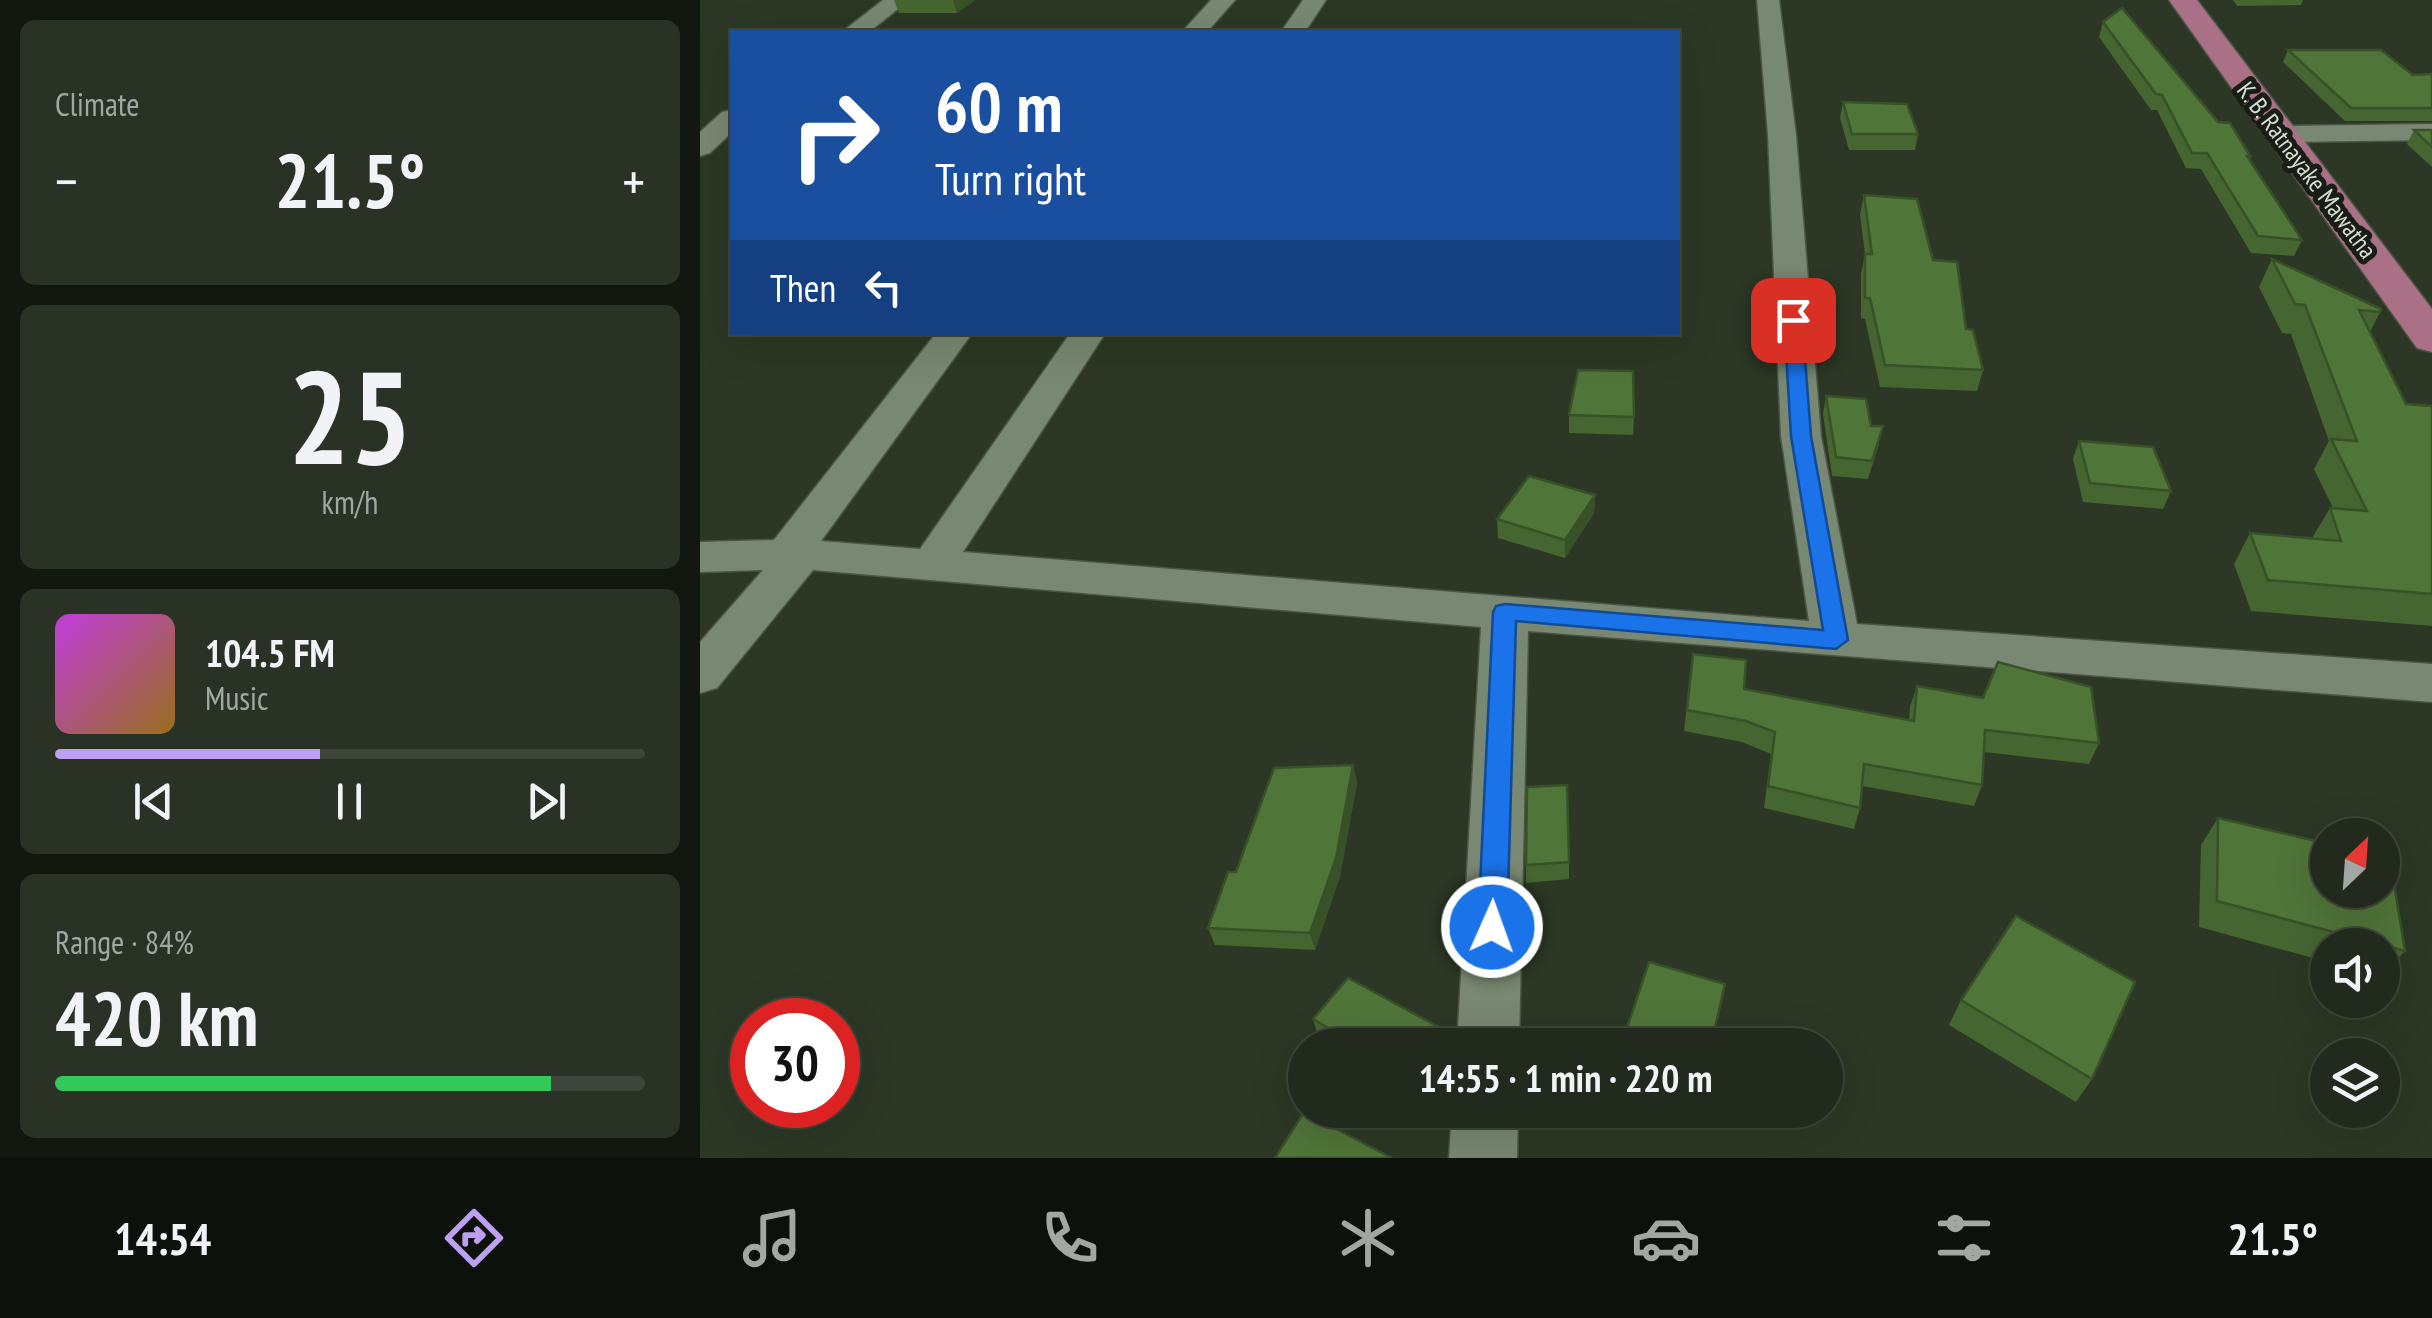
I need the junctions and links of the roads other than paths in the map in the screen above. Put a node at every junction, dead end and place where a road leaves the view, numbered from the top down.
1 (898, 0) edge
2 (1224, 0) edge
3 (1315, 0) edge
4 (1768, 0) edge
5 (2183, 0) edge
6 (857, 30) edge
7 (1196, 30) edge
8 (1294, 30) edge
9 (730, 119) edge
10 (730, 120) edge
11 (2432, 132) edge
12 (2283, 134) junction
13 (700, 136) edge
14 (700, 146) edge
15 (954, 335) edge
16 (1088, 335) edge
17 (2432, 339) edge
18 (795, 554) junction
19 (700, 557) edge
20 (932, 564) junction
21 (1505, 612) junction
22 (1836, 640) junction
23 (700, 674) edge
24 (2432, 683) edge
25 (1489, 1028) edge
26 (1484, 1128) edge
27 (1483, 1158) edge

1 - 6 street
2 - 7 street
3 - 8 street
4 - 22 street
5 - 12 highway, K. B. Ratnayake Mawatha
9 - 13 street
10 - 14 street
11 - 12 street
12 - 17 highway, K. B. Ratnayake Mawatha
15 - 18 street
16 - 20 street
18 - 19 street
18 - 20 street
18 - 23 street
20 - 21 street
21 - 22 street
21 - 25 street
22 - 24 street
26 - 27 street

